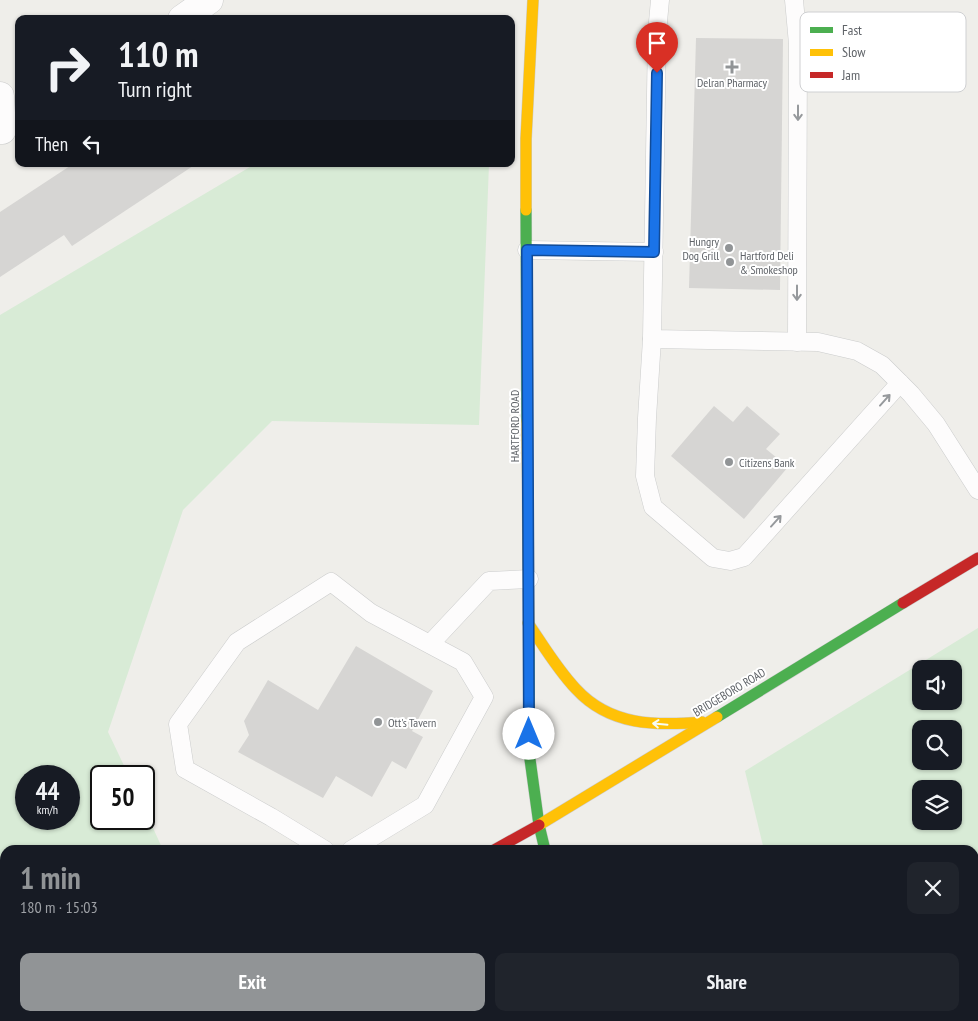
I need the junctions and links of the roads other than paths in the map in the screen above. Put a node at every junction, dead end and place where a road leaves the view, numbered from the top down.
1 (209, 0) edge
2 (533, 0) edge
3 (660, 0) edge
4 (794, 0) edge
5 (188, 15) edge
6 (0, 96) edge
7 (7, 127) edge
8 (527, 250) junction
9 (654, 252) junction
10 (652, 339) junction
11 (797, 342) junction
12 (900, 383) junction
13 (978, 490) edge
14 (978, 558) edge
15 (529, 579) junction
16 (528, 623) junction
17 (430, 644) junction
18 (708, 721) junction
19 (539, 825) junction
20 (317, 845) edge
21 (359, 845) edge
22 (503, 845) edge
23 (545, 845) edge

1 - 5 street
2 - 8 main road, HARTFORD ROAD
3 - 9 lane
4 -> 11 lane
6 - 7 street
8 - 9 lane
8 - 15 main road, HARTFORD ROAD
9 - 10 lane
10 - 11 lane
10 -> 12 lane
11 - 12 lane
12 - 13 lane
14 - 18 main road, BRIDGEBORO ROAD
15 - 16 main road, HARTFORD ROAD
15 - 17 lane
18 -> 16 main road
16 - 19 main road, HARTFORD ROAD
17 - 20 lane
17 - 21 lane
18 - 19 main road, BRIDGEBORO ROAD
19 - 22 main road, BRIDGEBORO ROAD
19 - 23 main road, HARTFORD ROAD

